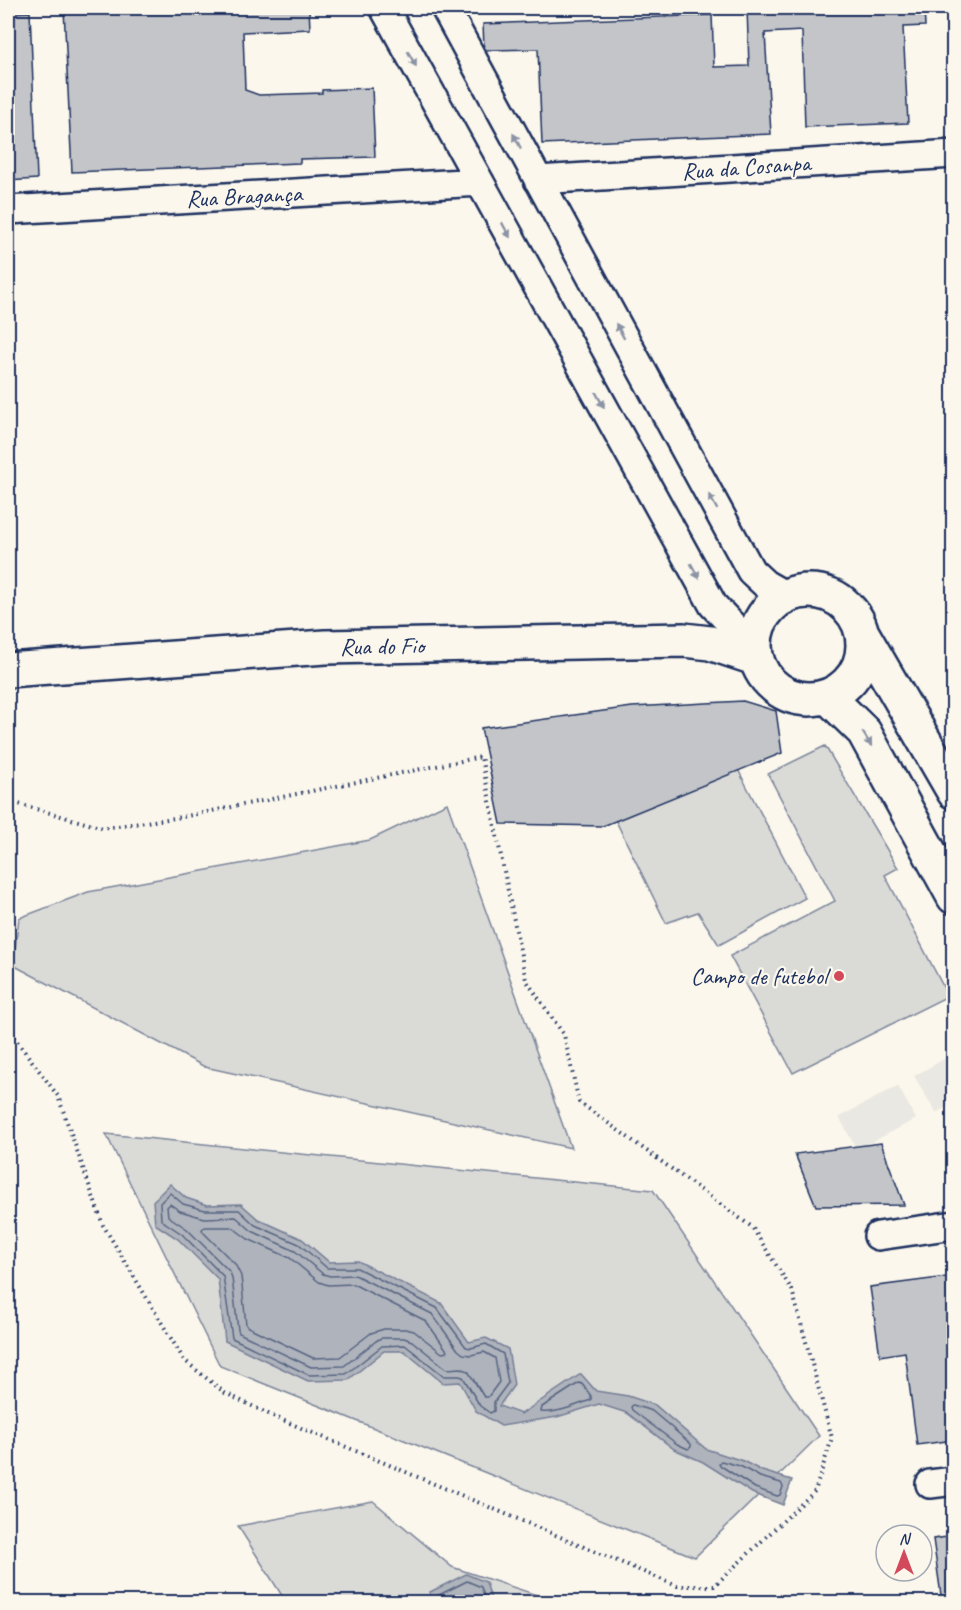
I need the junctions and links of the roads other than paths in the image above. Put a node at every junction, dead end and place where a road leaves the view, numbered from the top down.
1 (384, 8) edge
2 (445, 8) edge
3 (954, 154) edge
4 (538, 180) junction
5 (480, 182) junction
6 (8, 210) edge
7 (786, 596) junction
8 (862, 633) junction
9 (754, 653) junction
10 (8, 670) edge
11 (827, 696) junction
12 (954, 792) edge
13 (954, 897) edge
14 (954, 1226) edge
15 (878, 1236) dead end

1 -> 5 street
4 -> 2 street
3 - 4 street, Rua da Cosanpa
7 -> 4 street
5 - 6 street, Rua Bragança
5 -> 9 street
7 - 8 street
7 - 9 street
8 - 11 street
8 - 12 street
9 - 10 street, Rua do Fio
9 - 11 street
11 -> 13 street
14 - 15 street

